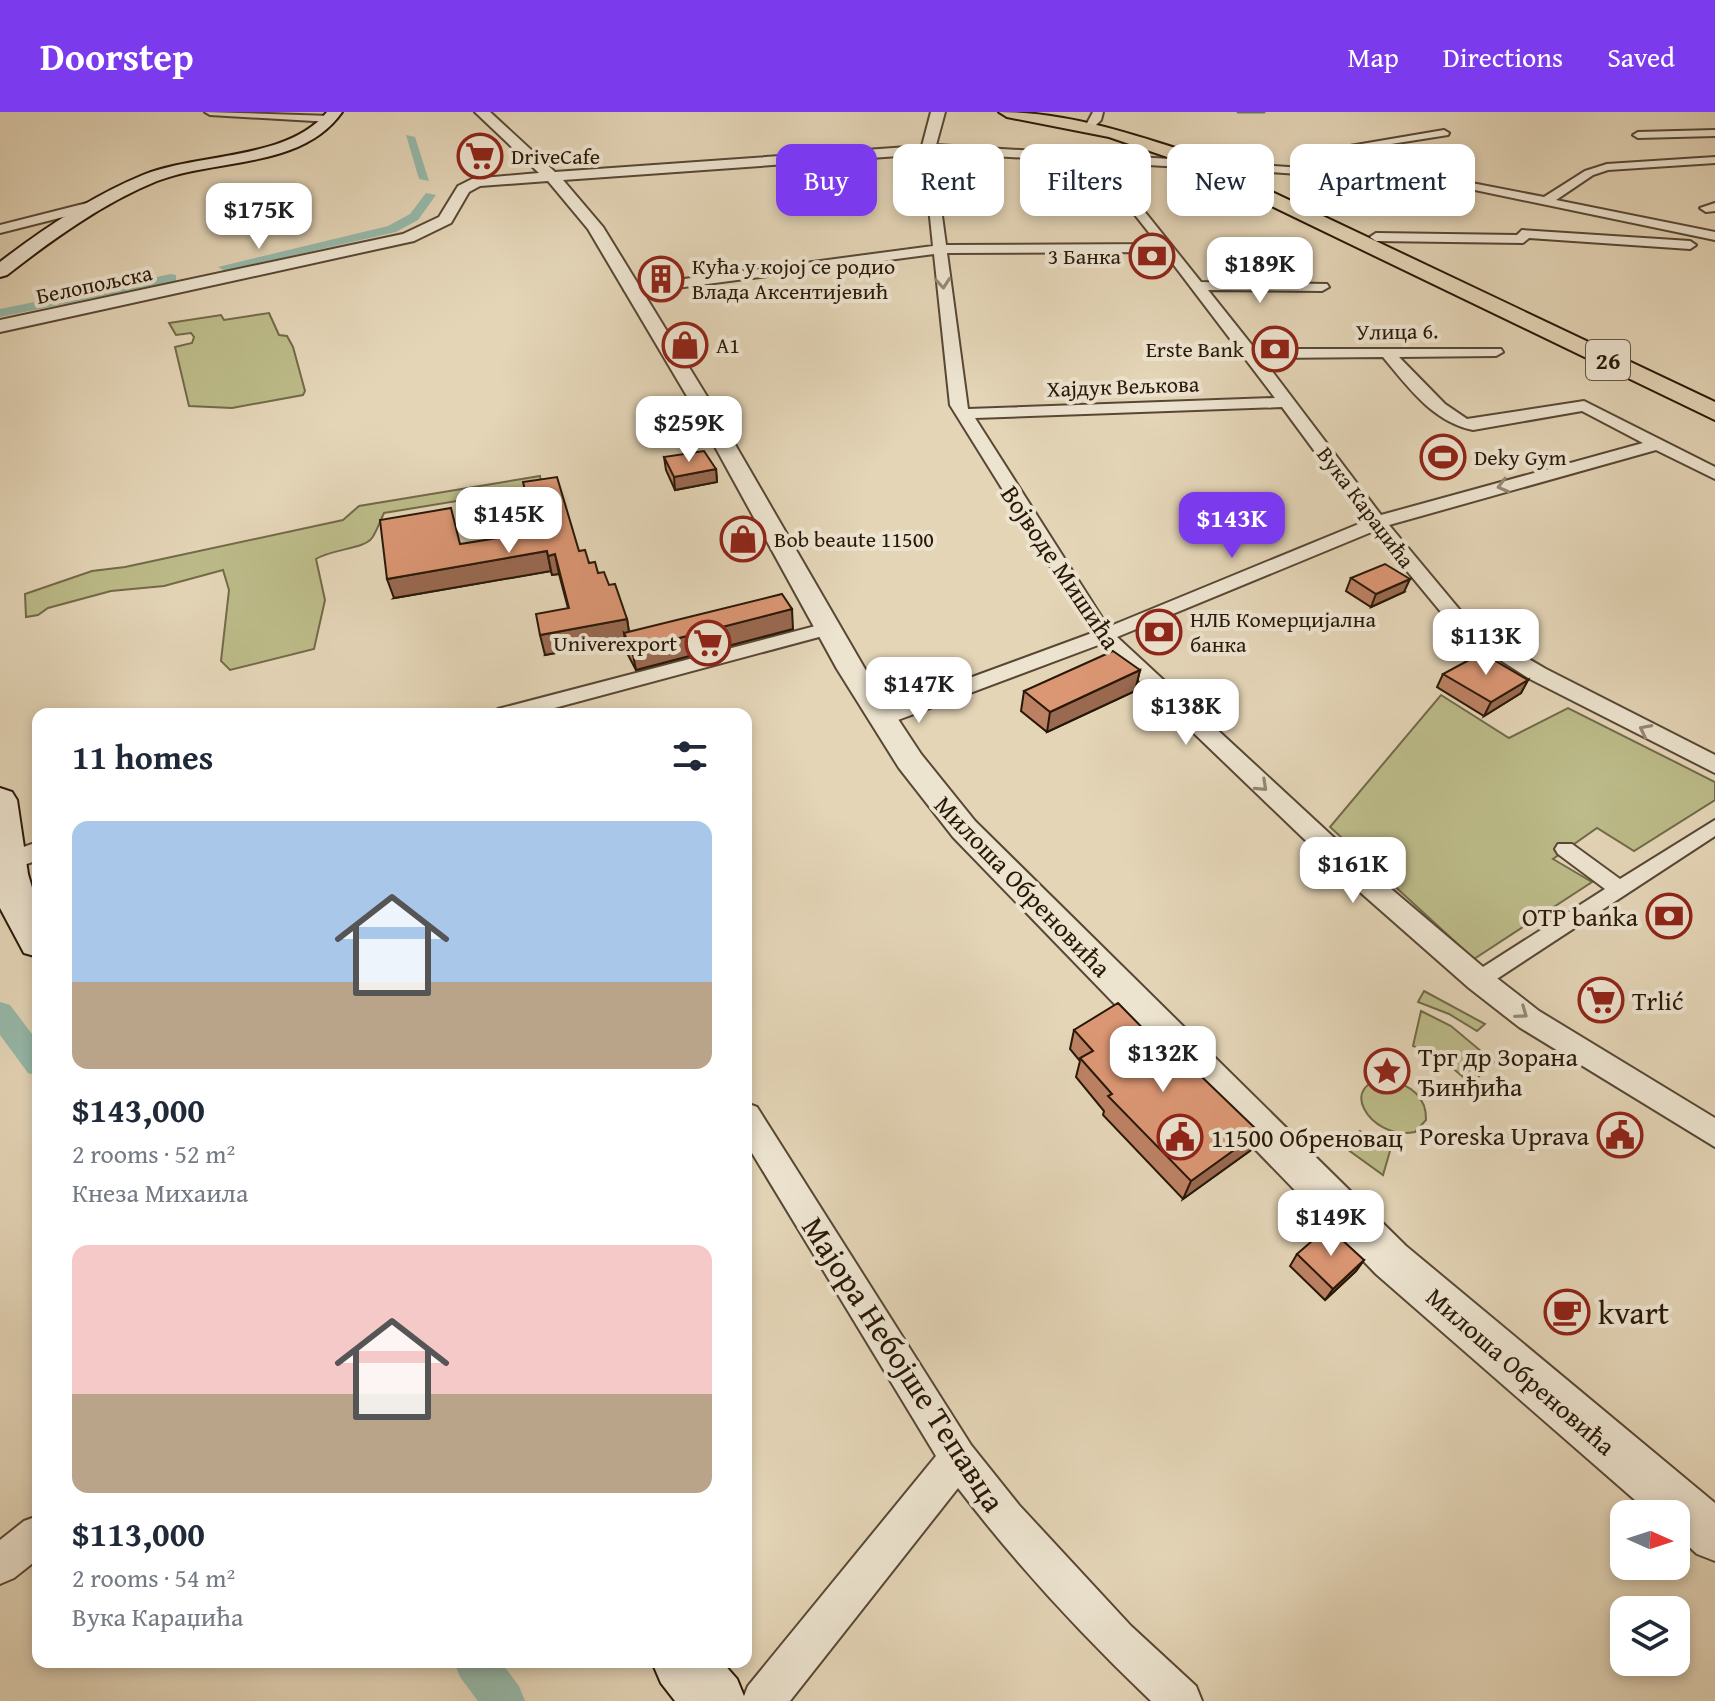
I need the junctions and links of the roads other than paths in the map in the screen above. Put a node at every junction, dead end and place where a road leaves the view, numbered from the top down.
1 (210, 112) edge
2 (482, 112) edge
3 (938, 112) edge
4 (1007, 112) edge
5 (333, 116) edge
6 (1093, 120) edge
7 (1444, 133) dead end
8 (1715, 133) edge
9 (1638, 135) dead end
10 (930, 144) edge
11 (1370, 144) edge
12 (1167, 150) edge
13 (893, 153) edge
14 (1715, 160) edge
15 (552, 177) junction
16 (1475, 187) edge
17 (1508, 191) junction
18 (1274, 200) edge
19 (1548, 200) junction
20 (99, 204) junction
21 (1513, 206) dead end
22 (936, 216) edge
23 (1142, 216) edge
24 (1517, 220) dead end
25 (0, 229) edge
26 (1712, 235) edge
27 (1376, 237) dead end
28 (1522, 237) junction
29 (1167, 248) junction
30 (940, 249) junction
31 (1531, 254) dead end
32 (0, 271) edge
33 (1198, 286) junction
34 (1322, 287) dead end
35 (631, 290) junction
36 (0, 326) edge
37 (1496, 352) dead end
38 (1387, 353) junction
39 (1251, 354) junction
40 (1286, 402) junction
41 (1715, 412) edge
42 (962, 414) junction
43 (1660, 444) junction
44 (1715, 474) edge
45 (1377, 523) junction
46 (827, 629) junction
47 (1104, 636) junction
48 (529, 708) edge
49 (882, 718) junction
50 (1715, 765) edge
51 (0, 800) edge
52 (1715, 827) edge
53 (1565, 849) dead end
54 (22, 856) edge
55 (1621, 890) junction
56 (32, 931) edge
57 (1479, 980) junction
58 (752, 1126) edge
59 (1715, 1134) edge
60 (958, 1458) junction
61 (1715, 1536) edge
62 (32, 1540) edge
63 (0, 1564) edge
64 (687, 1668) edge
65 (715, 1701) edge
66 (763, 1701) edge
67 (1181, 1701) edge

1 - 5 street
2 - 15 street, Милоша Обреновића
3 - 10 street, Војводе Мишића
4 - 6 main road, 26
5 - 20 main road
6 - 12 main road, 26
7 - 11 street
8 - 9 street
13 - 15 street, Белопољска
14 - 19 street
15 - 35 street, Милоша Обреновића
15 - 36 street, Белопољска
16 - 17 street
17 - 19 street
17 - 21 street
18 - 41 main road, 26
19 - 26 street
20 - 25 street
20 - 32 main road
22 - 30 street, Војводе Мишића
23 - 29 street, Вука Караџића
24 - 28 street
26 - 28 street
27 - 28 street
28 - 31 street
29 - 30 street
29 - 33 street, Вука Караџића
30 - 35 street
30 -> 42 street, Војводе Мишића
33 - 34 street
33 - 39 street, Вука Караџића
35 - 46 street, Милоша Обреновића
37 - 38 street, Улица 6.
38 - 39 street, Улица 6.
38 - 43 street
39 - 40 street, Вука Караџића
40 - 42 street, Хајдук Вељкова
40 - 45 street, Вука Караџића
42 - 47 street, Војводе Мишића
43 - 44 street
43 -> 45 street
45 - 47 street
50 -> 45 street, Вука Караџића
46 - 48 street
46 - 49 street, Милоша Обреновића
47 - 49 street
47 -> 57 street, Војводе Мишића
49 - 61 street, Милоша Обреновића
51 - 54 main road
52 - 55 street
53 - 55 street
54 - 56 main road
55 - 57 street
57 -> 59 street, Војводе Мишића
58 - 60 street, Мајора Небојше Тепавца
60 - 66 street
60 - 67 street, Мајора Небојше Тепавца
62 - 63 street
64 - 65 main road

